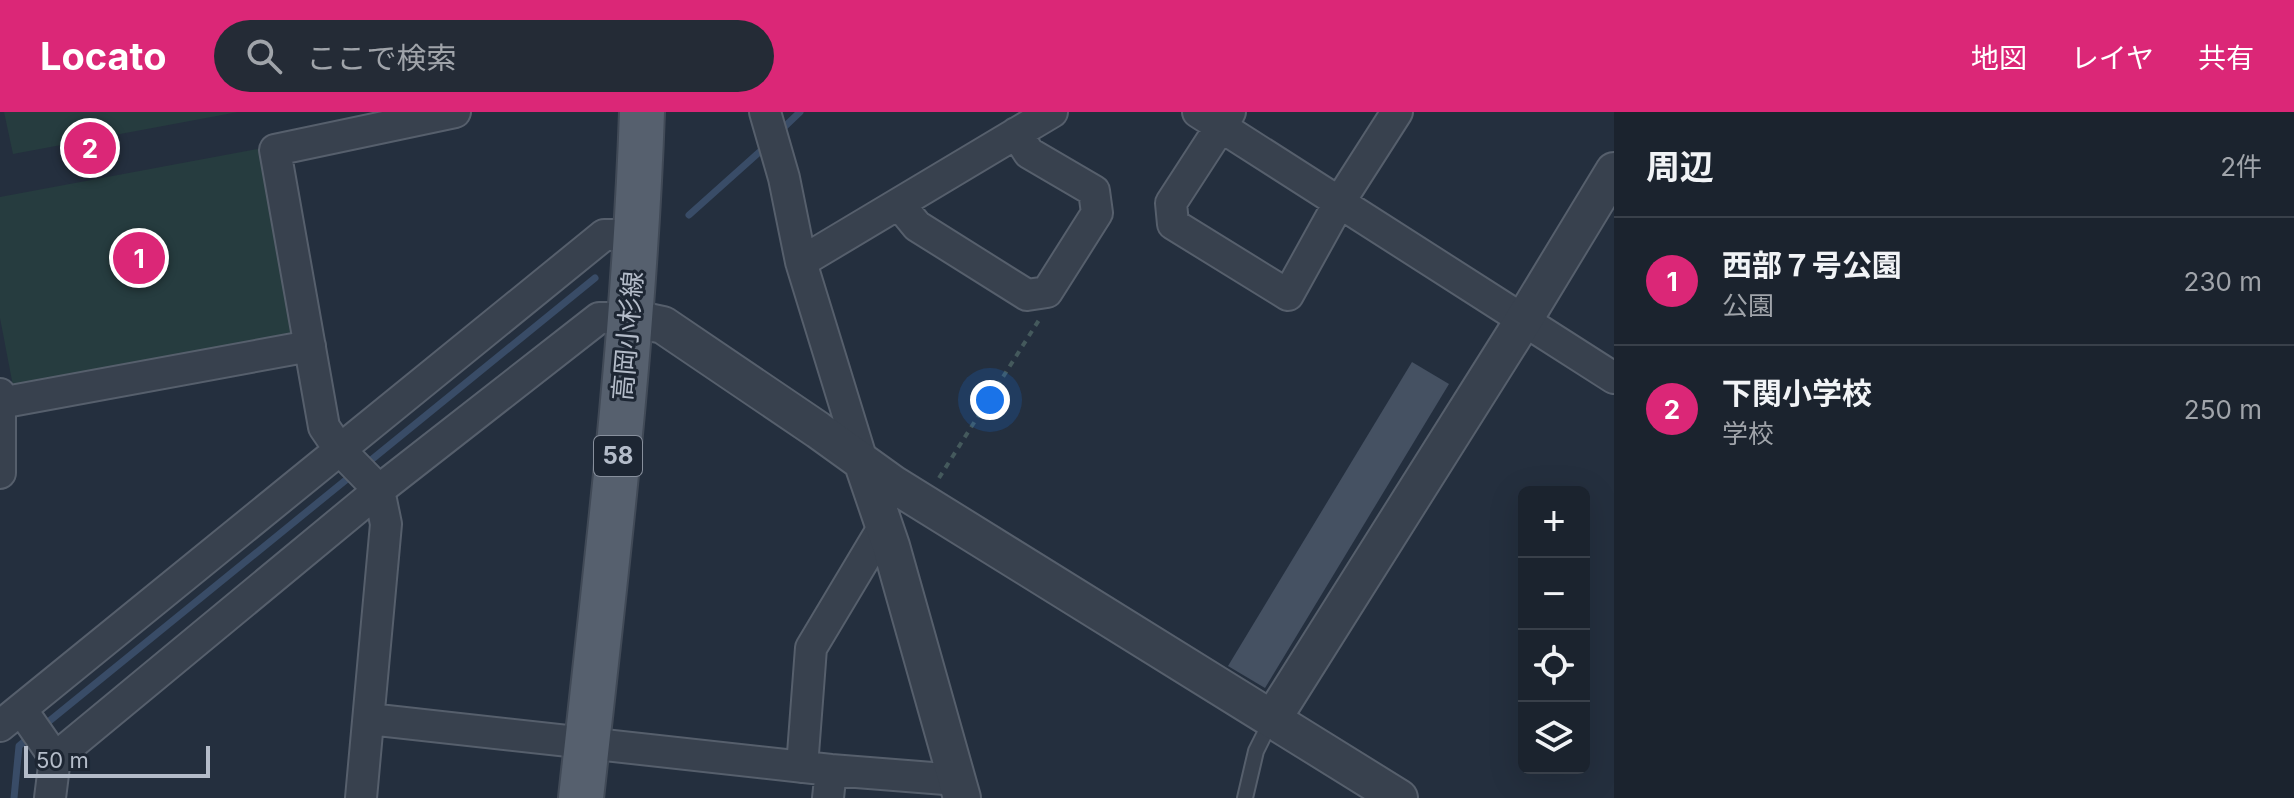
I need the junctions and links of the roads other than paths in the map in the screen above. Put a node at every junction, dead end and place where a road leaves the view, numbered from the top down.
1 (455, 112) edge
2 (642, 112) edge
3 (1052, 112) edge
4 (1397, 112) edge
5 (766, 114) edge
6 (1216, 117) edge
7 (1016, 133) junction
8 (1614, 171) edge
9 (1340, 201) junction
10 (899, 204) junction
11 (636, 235) junction
12 (801, 262) junction
13 (630, 318) junction
14 (1523, 321) junction
15 (310, 346) junction
16 (1614, 378) edge
17 (1, 401) edge
18 (863, 464) junction
19 (359, 470) junction
20 (0, 473) edge
21 (884, 526) junction
22 (1273, 718) junction
23 (369, 719) junction
24 (31, 733) edge
25 (587, 742) junction
26 (820, 778) edge
27 (959, 787) edge
28 (50, 798) edge
29 (361, 798) edge
30 (581, 798) edge
31 (1245, 798) edge
32 (1399, 798) edge

1 - 15 street
2 - 11 main road, 高岡小杉線 / 58
3 - 7 street
4 - 9 street
5 - 12 street
6 - 9 street
6 - 9 street
7 - 10 street
7 - 10 street
8 - 14 street
9 - 14 street
10 - 12 street
11 - 13 main road, 高岡小杉線 / 58
11 - 19 street
12 - 18 street
13 - 18 street
13 - 19 street
13 - 25 main road, 高岡小杉線 / 58
14 - 16 street
14 - 22 street
15 - 17 street
15 - 19 street
17 - 20 street
18 - 21 street
18 - 22 street
19 - 23 street
19 - 24 street
19 - 24 street
21 - 26 street
21 - 27 street
22 - 31 lane
22 - 32 street
23 - 25 street
23 - 29 street
24 - 28 street
25 - 26 street
25 - 30 main road, 高岡小杉線 / 58
26 - 27 street

